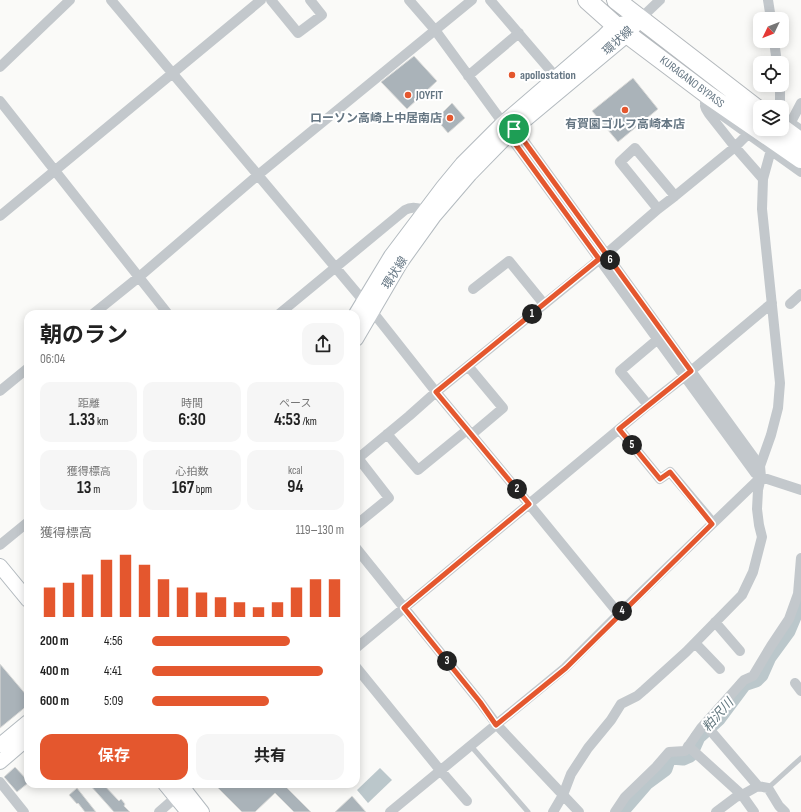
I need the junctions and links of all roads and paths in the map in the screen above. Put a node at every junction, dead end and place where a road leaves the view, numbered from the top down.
1 (70, 0) edge
2 (111, 0) edge
3 (261, 0) edge
4 (271, 0) edge
5 (310, 0) edge
6 (409, 0) edge
7 (472, 0) edge
8 (490, 0) edge
9 (587, 0) edge
10 (616, 0) edge
11 (660, 0) edge
12 (768, 0) edge
13 (770, 12) edge
14 (640, 19) junction
15 (622, 29) junction
16 (435, 30) junction
17 (519, 33) junction
18 (694, 60) junction
19 (0, 67) edge
20 (172, 73) junction
21 (468, 76) junction
22 (556, 77) junction
23 (706, 99) junction
24 (760, 100) edge
25 (0, 101) edge
26 (801, 103) edge
27 (753, 106) edge
28 (789, 117) edge
29 (789, 124) edge
30 (789, 127) edge
31 (508, 129) junction
32 (801, 130) edge
33 (748, 134) junction
34 (801, 142) edge
35 (735, 147) junction
36 (771, 150) junction
37 (801, 159) edge
38 (55, 170) junction
39 (801, 172) edge
40 (258, 175) junction
41 (763, 180) junction
42 (675, 196) junction
43 (658, 209) junction
44 (425, 210) junction
45 (0, 216) edge
46 (602, 256) junction
47 (335, 268) junction
48 (139, 277) junction
49 (473, 289) dead end
50 (800, 295) edge
51 (772, 303) junction
52 (544, 304) junction
53 (790, 304) dead end
54 (367, 306) junction
55 (98, 310) edge
56 (165, 310) edge
57 (284, 310) edge
58 (360, 311) edge
59 (360, 327) edge
60 (658, 339) junction
61 (468, 366) junction
62 (24, 371) edge
63 (688, 373) junction
64 (0, 391) edge
65 (436, 392) junction
66 (648, 405) junction
67 (619, 429) junction
68 (469, 432) junction
69 (388, 434) junction
70 (360, 457) edge
71 (360, 463) edge
72 (760, 471) junction
73 (801, 490) edge
74 (529, 504) junction
75 (360, 522) edge
76 (712, 524) junction
77 (24, 525) edge
78 (0, 545) edge
79 (360, 553) edge
80 (801, 558) edge
81 (0, 566) edge
82 (24, 595) edge
83 (404, 608) junction
84 (619, 614) junction
85 (715, 622) junction
86 (695, 643) junction
87 (360, 645) edge
88 (740, 651) dead end
89 (720, 669) dead end
90 (360, 672) edge
91 (24, 725) edge
92 (496, 725) junction
93 (710, 730) dead end
94 (24, 741) edge
95 (0, 745) edge
96 (471, 746) junction
97 (688, 746) junction
98 (801, 758) edge
99 (0, 762) edge
100 (440, 770) junction
101 (0, 782) edge
102 (758, 786) junction
103 (768, 788) junction
104 (183, 789) edge
105 (563, 795) junction
106 (742, 795) junction
107 (467, 801) dead end
108 (24, 812) edge
109 (159, 812) edge
110 (188, 812) edge
111 (202, 812) edge
112 (390, 812) edge
113 (528, 812) edge
114 (553, 812) edge
115 (579, 812) edge
116 (615, 812) edge
117 (716, 812) edge
118 (754, 812) edge
119 (785, 812) edge

1 - 19 street
2 - 20 street
3 - 20 street
4 - 5 street
6 - 16 street
7 - 16 street
8 - 17 street
9 - 15 highway, KURAGANO BYPASS
10 - 14 highway, KURAGANO BYPASS
11 - 14 street
12 - 13 street
14 - 15 street, 環状線
14 - 18 highway, KURAGANO BYPASS
15 - 22 street, 環状線
15 - 23 highway, KURAGANO BYPASS
15 - 31 street, 環状線
16 - 21 street
16 - 40 street
17 - 21 street
17 - 22 street
18 - 24 highway
18 - 27 highway, KURAGANO BYPASS
20 - 38 street
20 - 40 street
21 - 31 street
22 - 31 street, 環状線
23 - 33 street
23 - 35 street
23 - 37 highway, KURAGANO BYPASS
25 - 38 street
26 - 28 street
29 - 32 street
30 - 34 highway
31 - 44 street, 環状線
31 - 46 street
31 - 54 street, 環状線
33 - 35 street
33 - 36 street
35 - 41 street
35 - 42 street
36 - 39 street
36 - 41 street
38 - 45 street
38 - 48 street
40 - 47 street
40 - 48 street
41 - 51 street
42 - 43 street
42 - 43 street
43 - 46 street
44 - 47 street
44 - 54 street, 環状線
46 - 52 street
46 - 60 street
46 - 63 street
47 - 54 street
47 - 57 street
48 - 55 street
48 - 56 street
49 - 52 street
50 - 53 street
51 - 63 street
51 - 72 street
52 - 61 street
54 - 58 street, 環状線
54 - 59 street, 環状線
54 - 65 street
60 - 63 street
60 - 66 street
61 - 65 street
61 - 68 street
62 - 64 street
63 - 66 street
63 - 72 street
65 - 68 street
65 - 69 street
66 - 67 street
67 - 74 street
67 - 76 street
68 - 69 street
68 - 74 street
69 - 70 street
71 - 75 street
72 - 73 street
72 - 76 street
72 - 85 street
74 - 83 street
74 - 84 street
76 - 84 street
77 - 78 street
79 - 83 street
80 - 97 street
81 - 82 street
83 - 87 street
83 - 92 street
84 - 92 street
85 - 86 street
85 - 88 street
86 - 89 street
86 - 105 street
90 - 100 street
91 - 95 street
92 - 96 street
92 - 105 street
93 - 102 street
94 - 99 street
96 - 100 street
96 - 113 lane
97 - 106 street
97 - 116 street
98 - 103 lane
100 - 107 street
100 - 112 street
101 - 108 street
102 - 103 street
102 - 106 street
103 - 119 street
104 - 109 street
104 - 110 street
104 - 111 street
105 - 114 street
105 - 115 street
106 - 117 street
106 - 118 street

